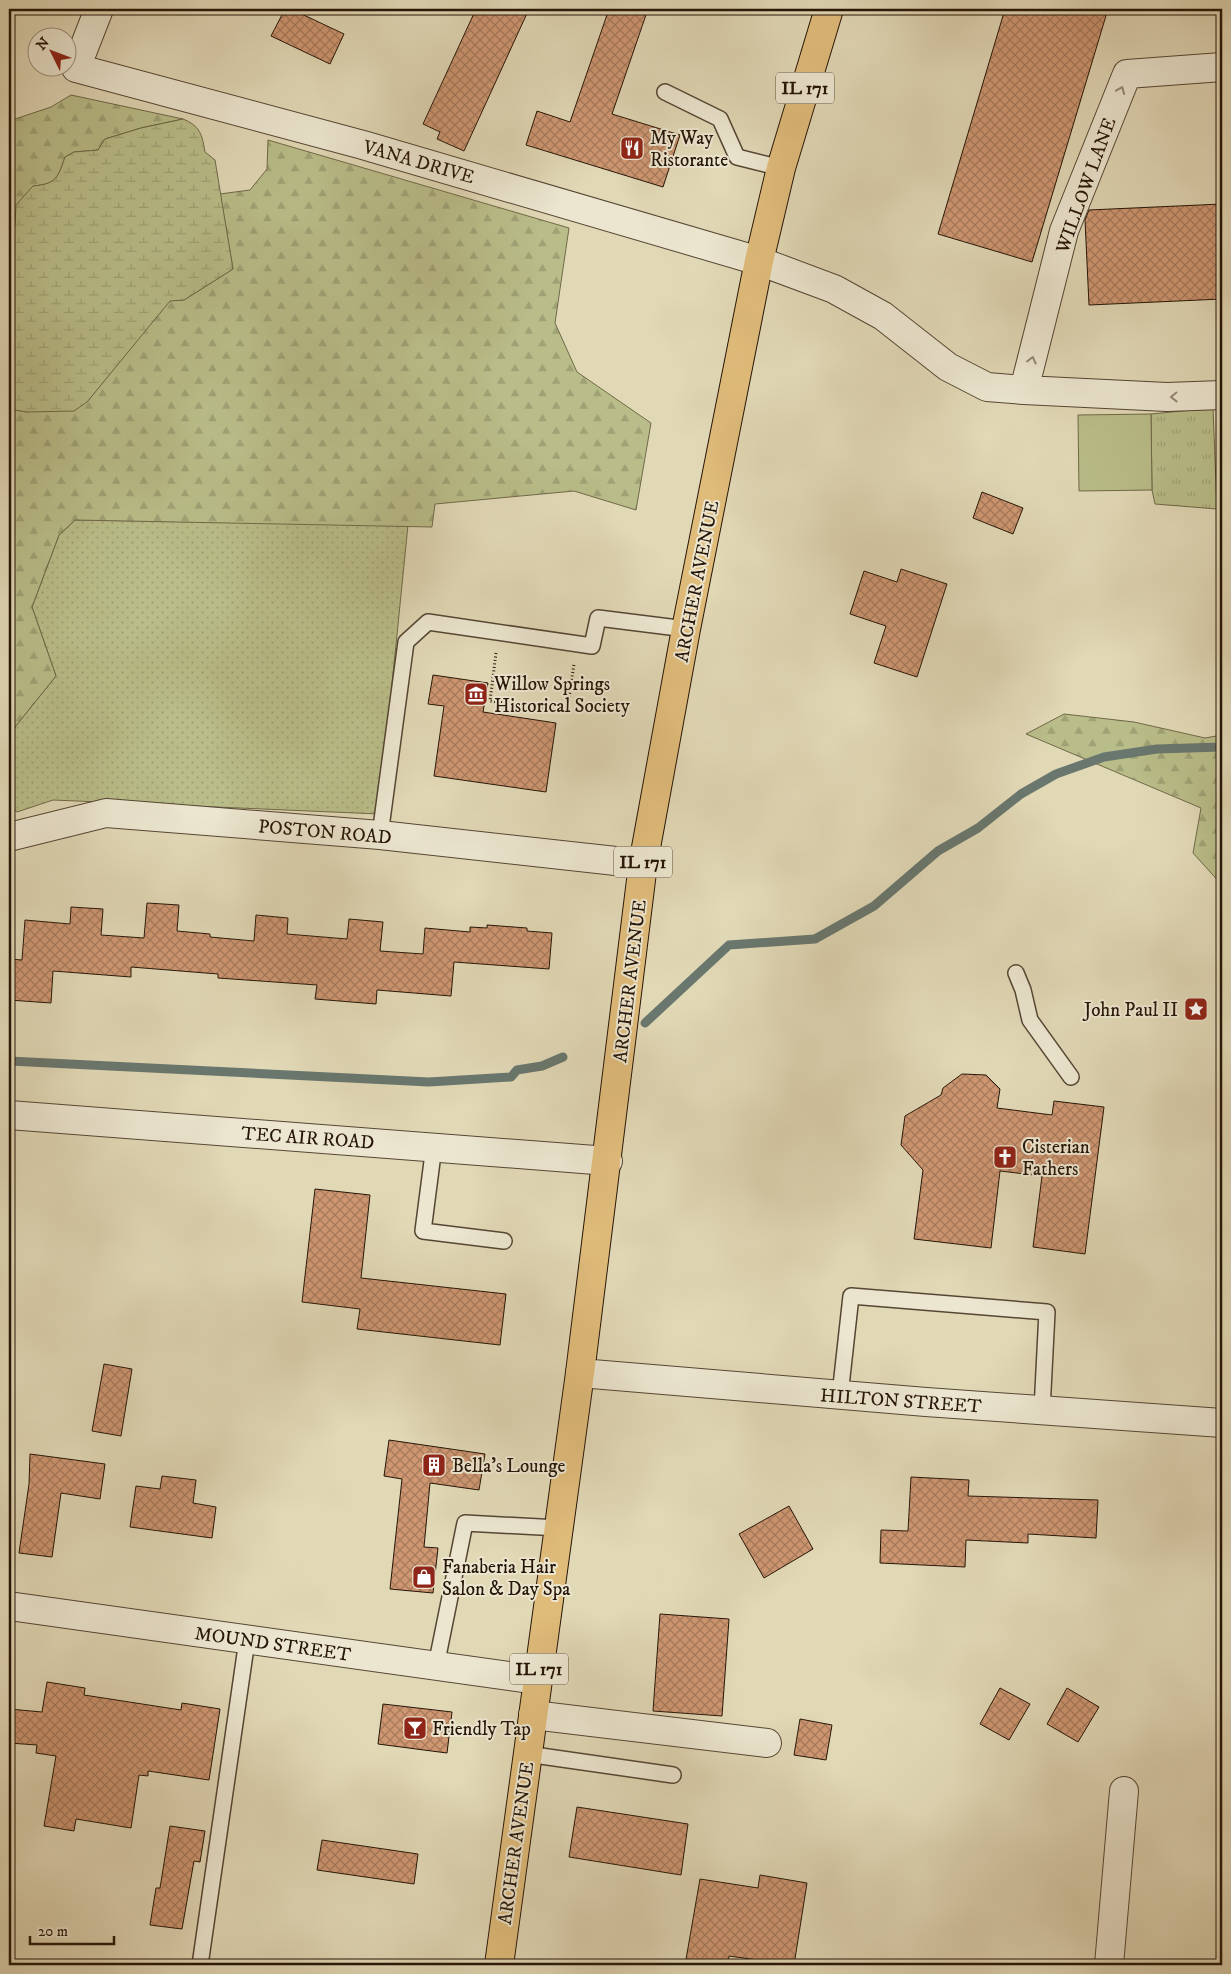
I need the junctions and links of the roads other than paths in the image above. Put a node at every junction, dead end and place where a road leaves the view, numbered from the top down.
1 (99, 9) edge
2 (829, 9) edge
3 (1222, 67) edge
4 (665, 92) dead end
5 (781, 168) junction
6 (759, 260) junction
7 (1024, 390) junction
8 (1222, 395) edge
9 (686, 628) junction
10 (380, 835) junction
11 (9, 837) edge
12 (643, 864) junction
13 (1016, 973) dead end
14 (1071, 1077) dead end
15 (9, 1115) edge
16 (434, 1146) junction
17 (608, 1161) junction
18 (504, 1241) dead end
19 (580, 1373) junction
20 (840, 1395) junction
21 (1042, 1410) junction
22 (1222, 1423) edge
23 (559, 1528) junction
24 (9, 1606) edge
25 (247, 1640) junction
26 (436, 1666) junction
27 (537, 1680) junction
28 (532, 1715) junction
29 (767, 1743) dead end
30 (527, 1754) junction
31 (673, 1775) dead end
32 (1124, 1791) dead end
33 (200, 1965) edge
34 (499, 1965) edge
35 (1109, 1965) edge

1 - 6 street, VANA DRIVE
2 - 5 main road, ARCHER AVENUE / IL 171
7 -> 3 street, WILLOW LANE
4 - 5 lane
5 - 6 main road, ARCHER AVENUE / IL 171
6 - 7 street
6 - 9 main road, ARCHER AVENUE / IL 171
8 -> 7 street
9 - 10 lane
9 - 12 main road, ARCHER AVENUE / IL 171
10 - 11 street, POSTON ROAD
10 - 12 street, POSTON ROAD
12 - 17 main road, ARCHER AVENUE / IL 171
13 - 14 lane
15 - 16 street, TEC AIR ROAD
16 - 17 street, TEC AIR ROAD
16 - 18 lane
17 - 19 main road, ARCHER AVENUE / IL 171
19 - 20 street, HILTON STREET
19 - 23 main road, ARCHER AVENUE / IL 171
20 - 21 street, HILTON STREET
20 - 21 lane
21 - 22 street, HILTON STREET
23 - 26 lane
23 - 27 main road, ARCHER AVENUE / IL 171
24 - 25 street, MOUND STREET
25 - 26 street, MOUND STREET
25 - 33 lane
26 - 27 street, MOUND STREET
27 - 28 main road, ARCHER AVENUE / IL 171
28 - 29 street
28 - 30 main road, ARCHER AVENUE / IL 171
30 - 31 lane
30 - 34 main road, ARCHER AVENUE / IL 171
32 - 35 street

